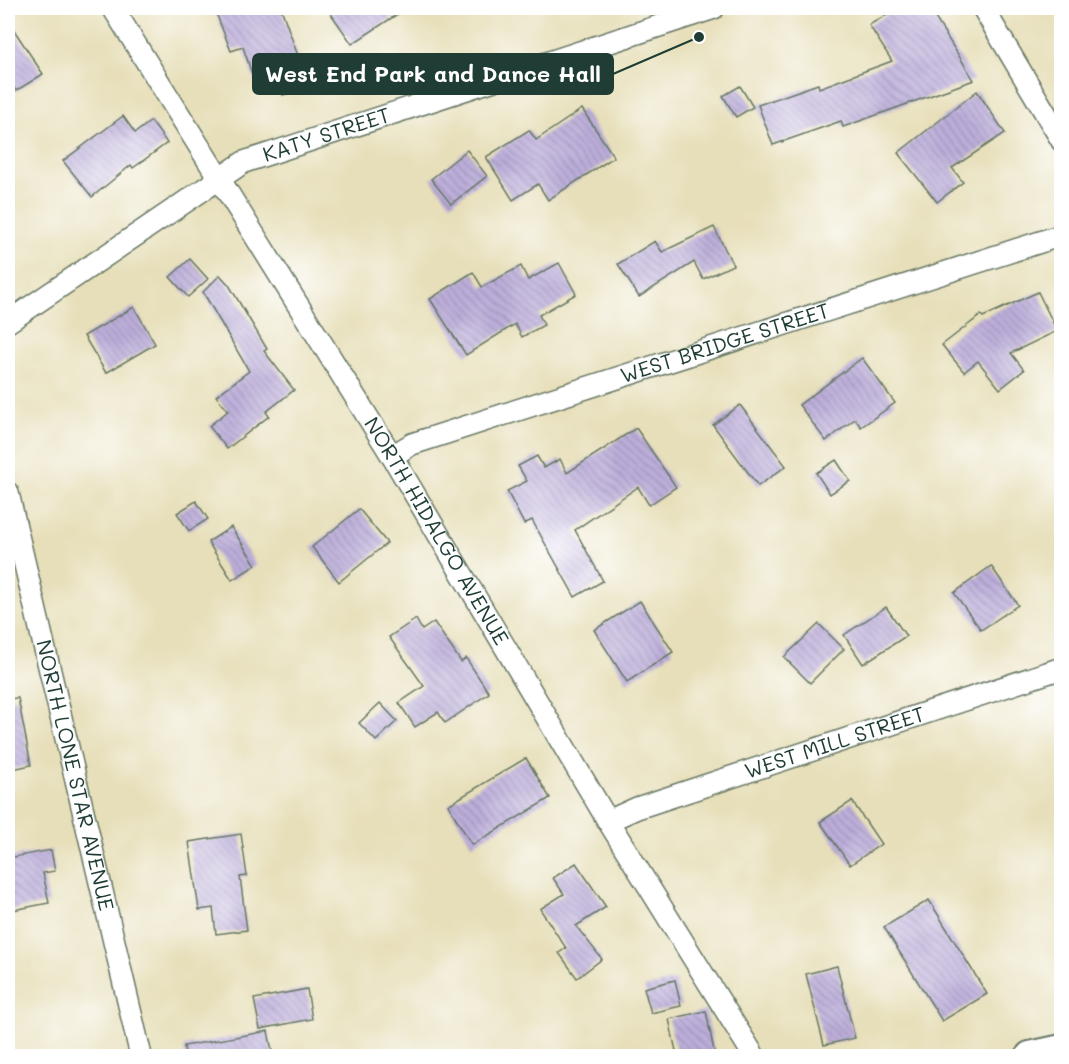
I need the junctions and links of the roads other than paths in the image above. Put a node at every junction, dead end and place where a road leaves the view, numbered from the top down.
1 (113, 8) edge
2 (714, 8) edge
3 (983, 8) edge
4 (1062, 141) edge
5 (218, 177) junction
6 (1062, 235) edge
7 (8, 322) edge
8 (392, 456) junction
9 (8, 493) edge
10 (14, 547) edge
11 (1062, 668) edge
12 (608, 821) junction
13 (1062, 1049) edge
14 (141, 1056) edge
15 (754, 1056) edge
16 (1030, 1056) edge

1 - 5 street, NORTH HIDALGO AVENUE
2 - 5 street, KATY STREET
3 - 4 street
5 - 7 street, KATY STREET
5 - 8 street, NORTH HIDALGO AVENUE
6 - 8 street, WEST BRIDGE STREET
8 - 12 street, NORTH HIDALGO AVENUE
9 - 10 street, NORTH LONE STAR AVENUE
10 - 14 street, NORTH LONE STAR AVENUE
11 - 12 street, WEST MILL STREET
12 - 15 street, NORTH HIDALGO AVENUE
13 - 16 street

